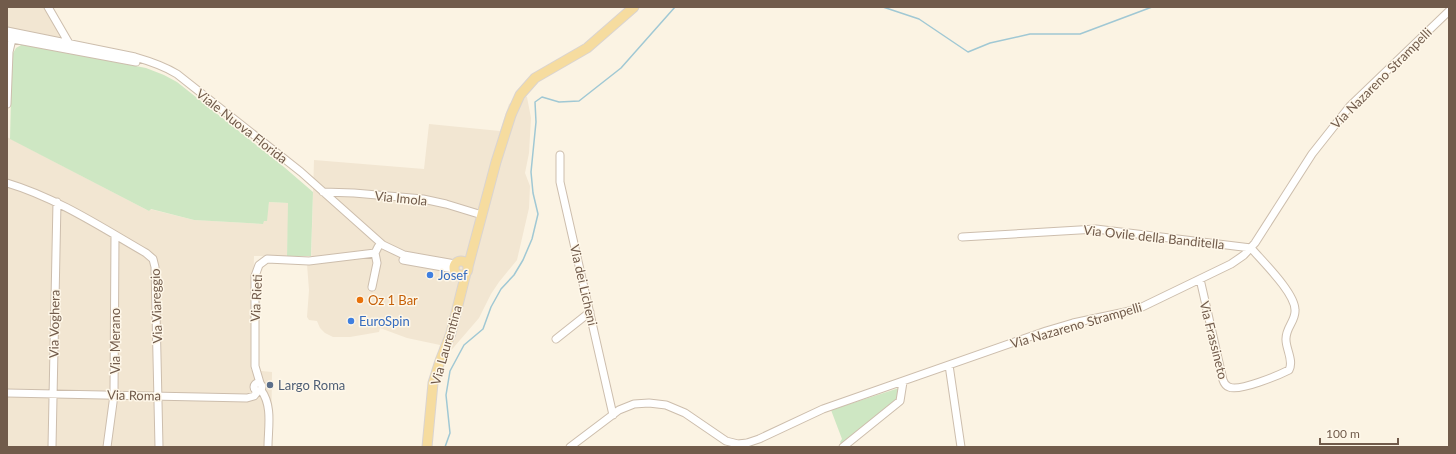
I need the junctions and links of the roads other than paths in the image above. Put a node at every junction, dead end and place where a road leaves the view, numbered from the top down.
1 (48, 7) edge
2 (634, 7) edge
3 (1449, 10) edge
4 (7, 31) edge
5 (10, 38) edge
6 (69, 44) junction
7 (72, 51) junction
8 (7, 104) edge
9 (560, 155) dead end
10 (7, 183) edge
11 (321, 192) junction
12 (56, 202) junction
13 (482, 214) junction
14 (115, 235) junction
15 (962, 237) dead end
16 (1251, 248) junction
17 (377, 250) junction
18 (460, 268) junction
19 (1200, 279) junction
20 (372, 287) dead end
21 (590, 312) junction
22 (556, 338) dead end
23 (949, 365) junction
24 (903, 382) junction
25 (259, 388) junction
26 (7, 393) edge
27 (53, 394) junction
28 (114, 395) junction
29 (158, 396) junction
30 (613, 415) junction
31 (52, 447) edge
32 (107, 447) edge
33 (159, 447) edge
34 (268, 447) edge
35 (427, 447) edge
36 (570, 447) edge
37 (843, 447) edge
38 (961, 447) edge

1 - 6 street
2 - 13 main road
3 - 16 street, Via Nazareno Strampelli
4 - 6 street, Viale Nuova Florida
5 - 7 street, Viale Nuova Florida
5 - 8 street
6 - 7 street
6 - 11 street, Viale Nuova Florida
7 - 11 street, Viale Nuova Florida
9 - 21 street, Via dei Licheni
10 - 12 street, Via Viareggio
11 - 13 street, Via Imola
11 - 17 street, Viale Nuova Florida
11 - 18 street, Viale Nuova Florida
12 - 14 street, Via Viareggio
12 - 27 street, Via Voghera
13 - 18 main road
14 - 28 street, Via Merano
14 - 29 street, Via Viareggio
15 - 16 street, Via Ovile della Banditella
16 - 19 street, Via Nazareno Strampelli
16 - 19 street, Via Frassineto
17 - 18 street, Viale Nuova Florida
17 - 20 street
17 - 25 street, Via Rieti
18 - 35 main road, Via Laurentina
19 - 23 street, Via Nazareno Strampelli
21 - 22 street
21 - 30 street, Via dei Licheni
23 - 24 street, Via Nazareno Strampelli
23 - 38 street
24 - 30 street, Via Nazareno Strampelli
24 - 37 street
25 - 29 street, Via Roma
25 - 34 street, Via Rieti
26 - 27 street, Via Roma
27 - 28 street, Via Roma
27 - 31 street, Via Voghera
28 - 29 street, Via Roma
28 - 32 street, Via Merano
29 - 33 street, Via Viareggio
30 - 36 street, Via Nazareno Strampelli

